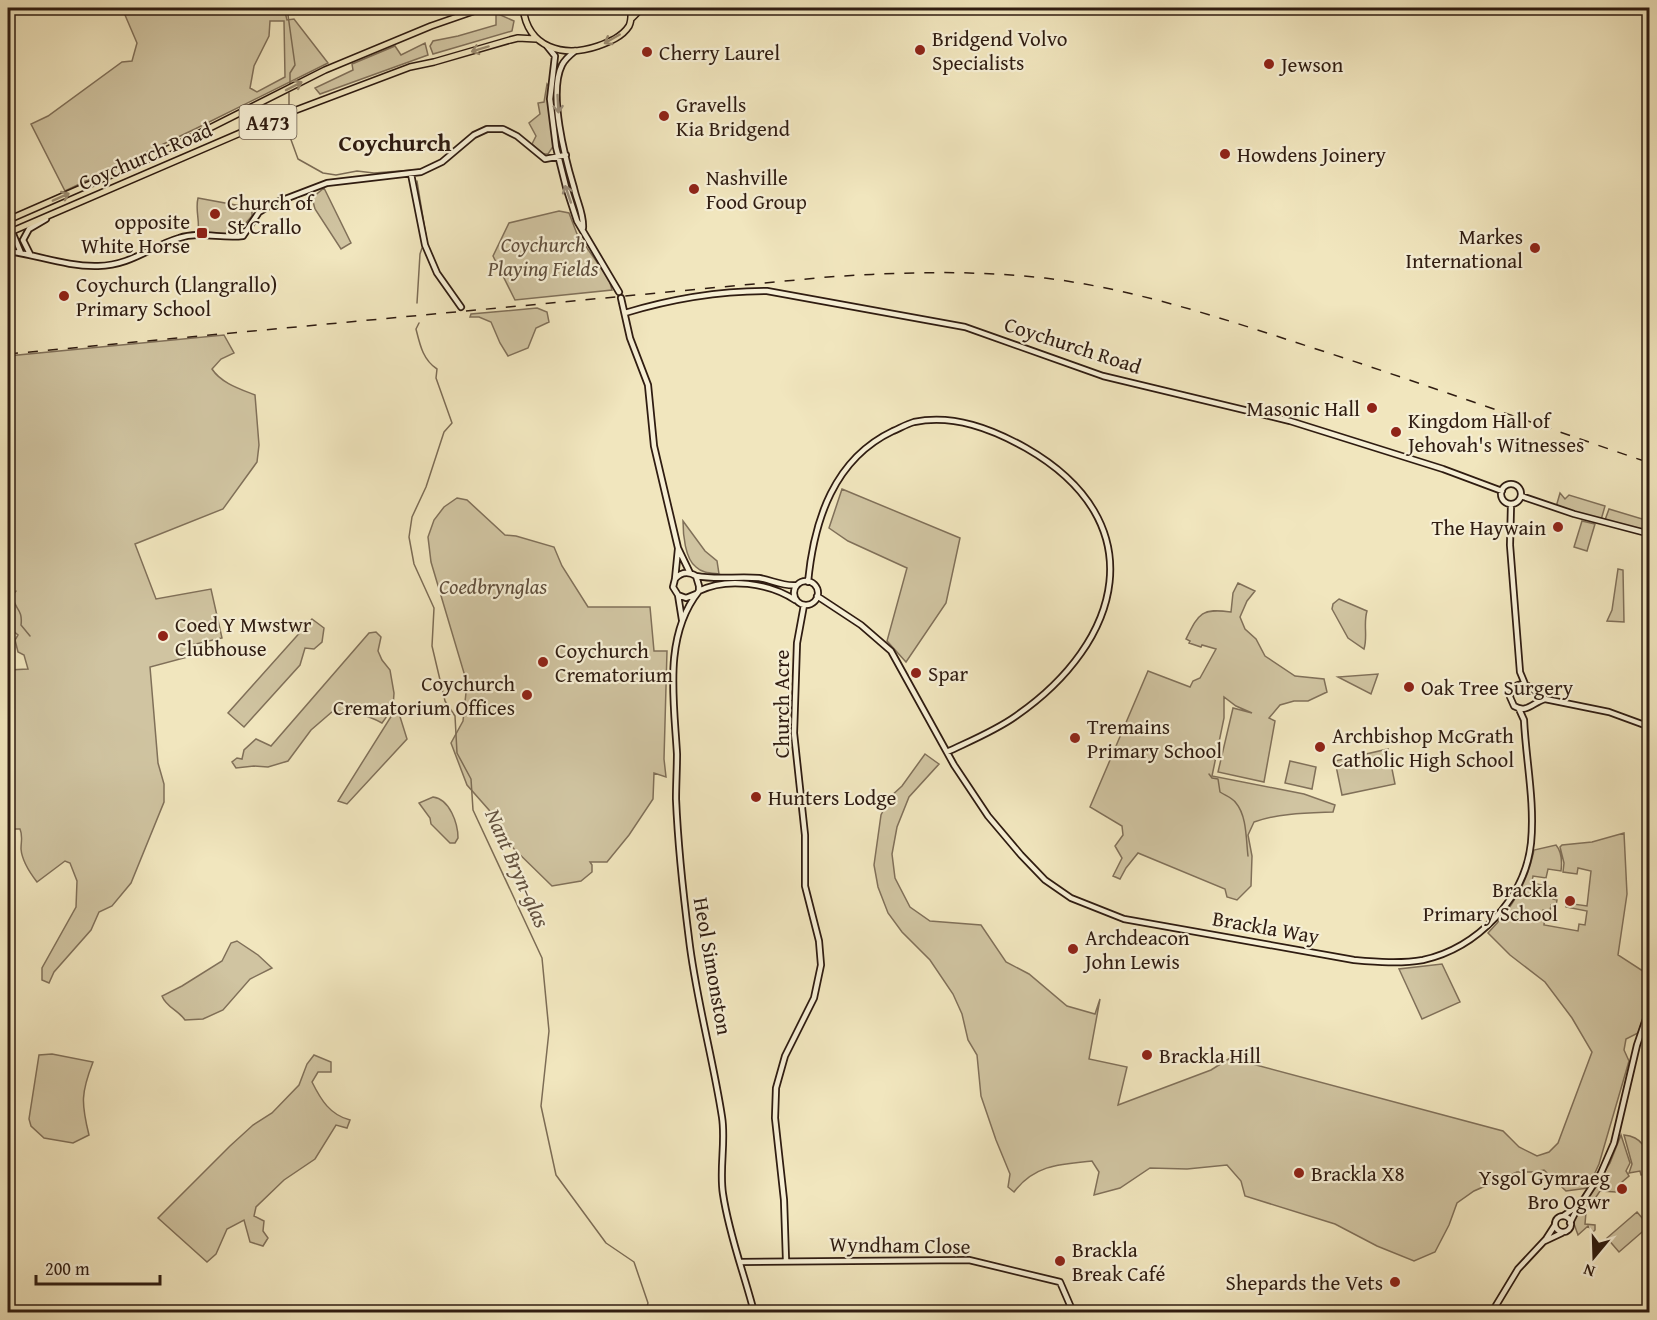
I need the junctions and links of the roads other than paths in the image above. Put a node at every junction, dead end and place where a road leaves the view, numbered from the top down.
1 (483, 8) edge
2 (523, 8) edge
3 (631, 8) edge
4 (642, 8) edge
5 (632, 18) junction
6 (536, 39) junction
7 (547, 45) junction
8 (575, 51) junction
9 (566, 155) junction
10 (558, 157) junction
11 (411, 174) junction
12 (56, 213) junction
13 (8, 221) edge
14 (583, 228) junction
15 (10, 232) edge
16 (8, 238) edge
17 (10, 251) edge
18 (21, 253) junction
19 (30, 254) junction
20 (461, 307) dead end
21 (625, 313) junction
22 (1502, 491) junction
23 (1521, 496) junction
24 (1511, 504) junction
25 (1650, 534) edge
26 (678, 548) junction
27 (690, 573) junction
28 (696, 576) junction
29 (675, 579) junction
30 (808, 582) junction
31 (797, 585) junction
32 (697, 593) junction
33 (678, 595) junction
34 (818, 596) junction
35 (795, 600) junction
36 (804, 605) junction
37 (682, 620) junction
38 (1520, 672) junction
39 (1525, 684) junction
40 (1514, 687) junction
41 (1535, 692) junction
42 (1545, 699) junction
43 (1534, 703) junction
44 (1529, 708) junction
45 (1519, 709) junction
46 (1524, 720) junction
47 (1650, 727) edge
48 (947, 752) junction
49 (1650, 1007) edge
50 (1580, 1204) junction
51 (1562, 1216) junction
52 (1570, 1223) junction
53 (1555, 1224) junction
54 (1563, 1232) junction
55 (1543, 1242) junction
56 (786, 1260) junction
57 (740, 1262) junction
58 (754, 1312) edge
59 (1073, 1312) edge
60 (1492, 1312) edge

13 -> 1 main road, Coychurch Road / A473
2 - 6 main road
3 - 5 main road
4 - 5 main road
5 -> 8 main road
6 - 7 main road
6 -> 12 main road, Coychurch Road / A473
7 - 8 main road
7 - 10 street
8 -> 9 street
9 - 10 street
9 - 14 street
10 - 11 street
14 -> 10 street
11 - 19 street
11 - 20 street
12 - 15 main road, Coychurch Road / A473
12 - 19 street
13 - 15 street
14 - 21 street
15 - 18 street
16 - 17 street
17 - 18 street
18 - 19 street
21 - 22 street, Coychurch Road
21 - 26 street
22 - 23 street, Coychurch Road
22 - 24 street
23 - 24 street
23 - 25 street, Coychurch Road
24 - 38 street
26 - 27 street
26 - 29 street
27 - 28 street
27 - 29 street
28 - 31 street
28 - 32 street
29 - 33 street
30 - 31 street
30 - 34 street
30 - 48 street
31 - 35 street
32 - 33 street
32 - 35 street
32 - 37 street, Heol Simonston
33 - 37 street, Heol Simonston
34 - 36 street
34 - 48 street, Brackla Way
35 - 36 street
36 - 56 street, Church Acre
37 - 57 street, Heol Simonston
38 - 39 street
38 - 40 street
39 - 40 street
39 - 41 street
40 - 45 street
41 - 42 street
41 - 43 street
42 - 43 street
42 - 47 street
43 - 44 street
44 - 45 street
44 - 46 street, Brackla Way
45 - 46 street, Brackla Way
46 - 48 street, Brackla Way
49 - 50 street
50 - 51 street
50 - 52 street
51 - 52 street
51 - 53 street
52 - 54 street
53 - 54 street
53 - 55 street
54 - 55 street
55 - 60 street
56 - 57 street, Wyndham Close
56 - 59 street, Wyndham Close
57 - 58 street, Heol Simonston

